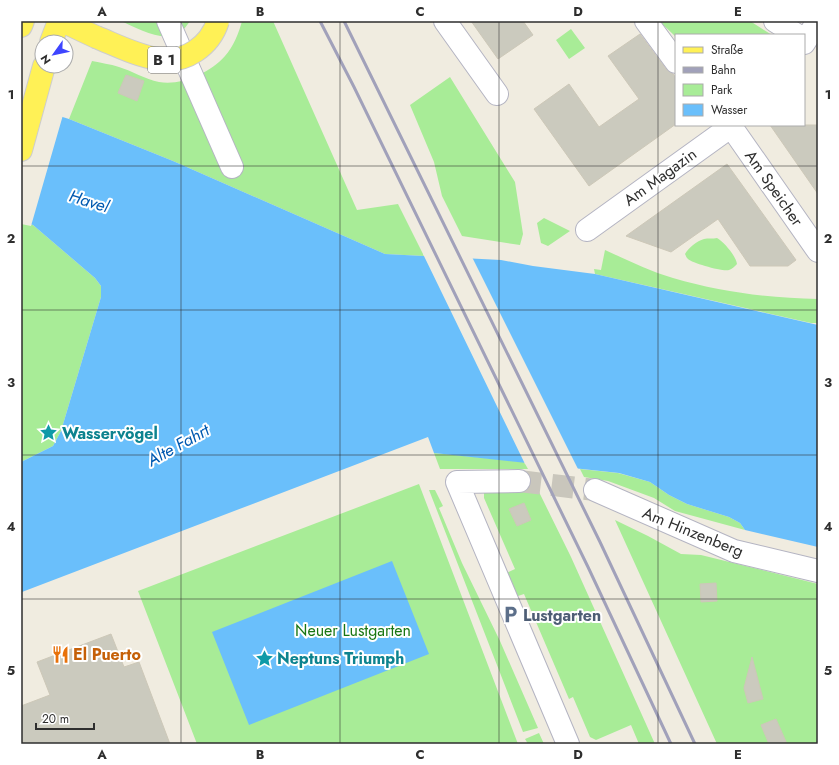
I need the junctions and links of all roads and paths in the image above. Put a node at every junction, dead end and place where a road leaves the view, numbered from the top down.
1 (23, 21) edge
2 (60, 21) edge
3 (168, 21) edge
4 (218, 21) edge
5 (445, 21) edge
6 (646, 21) edge
7 (775, 21) edge
8 (818, 21) edge
9 (21, 26) edge
10 (54, 34) edge
11 (795, 34) edge
12 (806, 41) edge
13 (675, 61) edge
14 (42, 74) edge
15 (496, 94) dead end
16 (731, 126) edge
17 (21, 150) edge
18 (232, 167) dead end
19 (587, 230) dead end
20 (818, 251) edge
21 (519, 481) tunnel mouth
22 (595, 490) tunnel mouth
23 (818, 572) edge
24 (568, 744) edge

1 - 9 main road
2 - 4 main road, B 1, bridge
2 - 10 main road, B 1
3 - 18 street
5 - 15 street
6 - 13 street
7 - 11 street
8 - 12 street
14 - 17 main road
16 - 19 street, Am Magazin
16 - 20 street, Am Speicher
21 - 24 street
22 - 23 street, Am Hinzenberg

